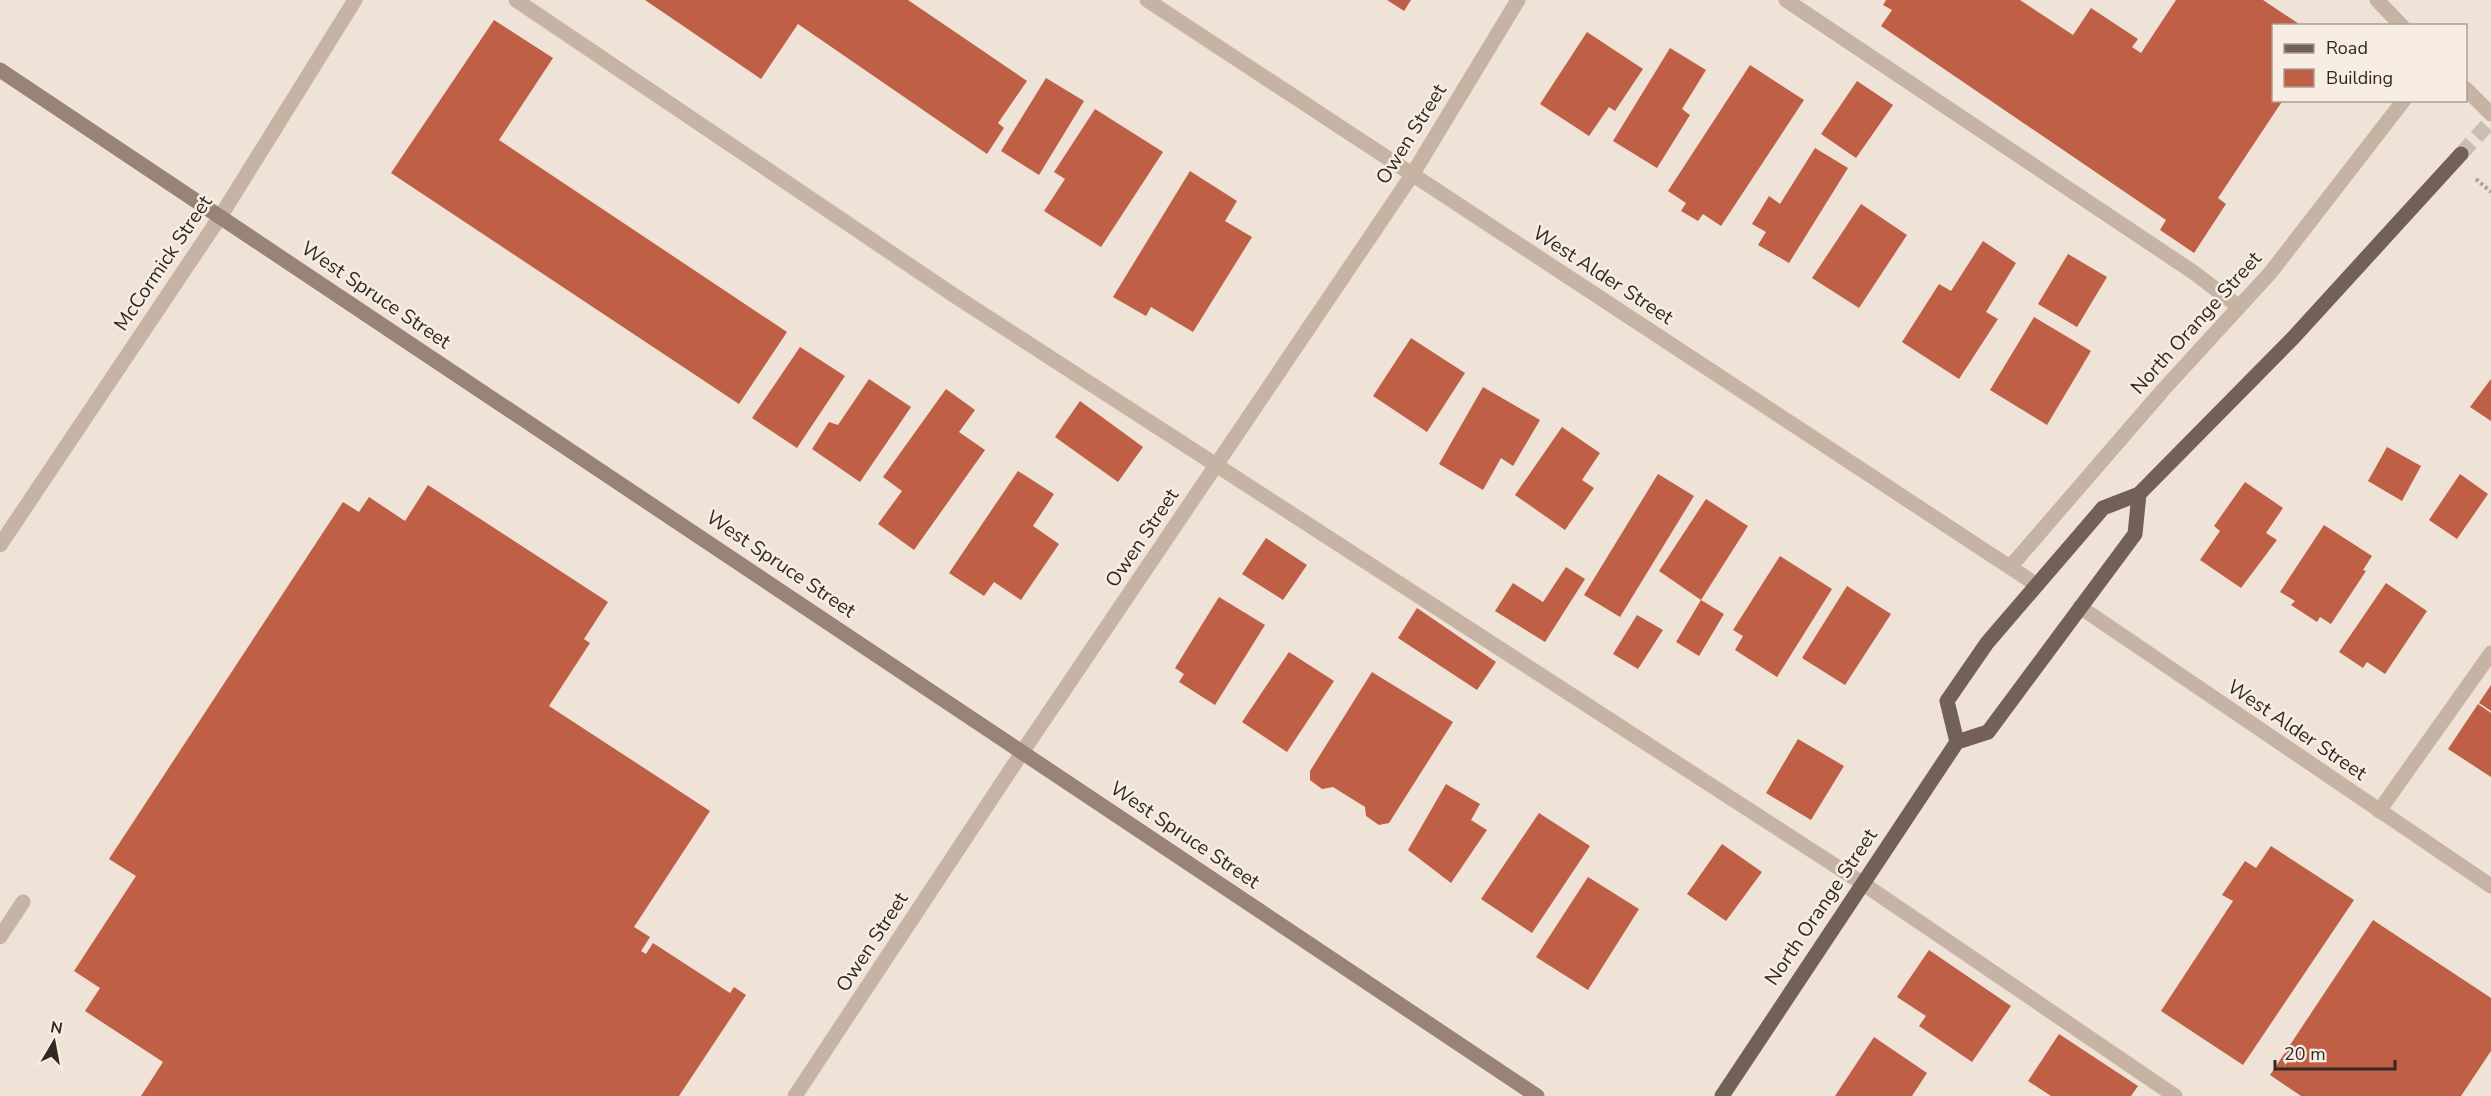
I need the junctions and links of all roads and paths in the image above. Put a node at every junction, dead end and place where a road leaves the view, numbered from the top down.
1 (355, 0) edge
2 (516, 0) edge
3 (1147, 0) edge
4 (1518, 0) edge
5 (1786, 0) edge
6 (2377, 0) edge
7 (2400, 24) edge
8 (0, 70) edge
9 (2467, 90) edge
10 (2402, 102) edge
11 (2491, 114) edge
12 (2461, 154) tunnel mouth
13 (1412, 175) junction
14 (2474, 177) dead end
15 (2491, 192) edge
16 (220, 217) junction
17 (2238, 306) junction
18 (1217, 464) junction
19 (2139, 494) junction
20 (0, 545) edge
21 (2011, 567) junction
22 (2037, 585) junction
23 (2080, 607) junction
24 (2491, 653) edge
25 (1957, 742) junction
26 (1023, 752) junction
27 (2379, 811) junction
28 (1862, 883) junction
29 (2491, 886) edge
30 (22, 903) dead end
31 (0, 937) edge
32 (795, 1096) edge
33 (1537, 1096) edge
34 (1722, 1096) edge
35 (2175, 1096) edge

1 - 16 street, McCormick Street
2 - 18 street
3 - 13 street, West Alder Street
4 - 13 street, Owen Street
5 - 17 street
6 - 7 street
8 - 16 main road, West Spruce Street
9 - 11 street
10 - 17 street, North Orange Street
12 - 19 main road
13 - 18 street, Owen Street
13 - 21 street, West Alder Street
14 - 15 path
16 - 20 street, McCormick Street
16 - 26 main road, West Spruce Street
17 - 21 street, North Orange Street
18 - 26 street, Owen Street
18 - 28 street
19 - 22 main road
19 - 23 main road
21 - 22 street, West Alder Street
22 - 25 main road
23 - 25 main road
23 - 27 street, West Alder Street
24 - 27 street
25 - 28 main road, North Orange Street
26 - 32 street, Owen Street
26 - 33 main road, West Spruce Street
27 - 29 street, West Alder Street
28 - 34 main road, North Orange Street
28 - 35 street
30 - 31 street

